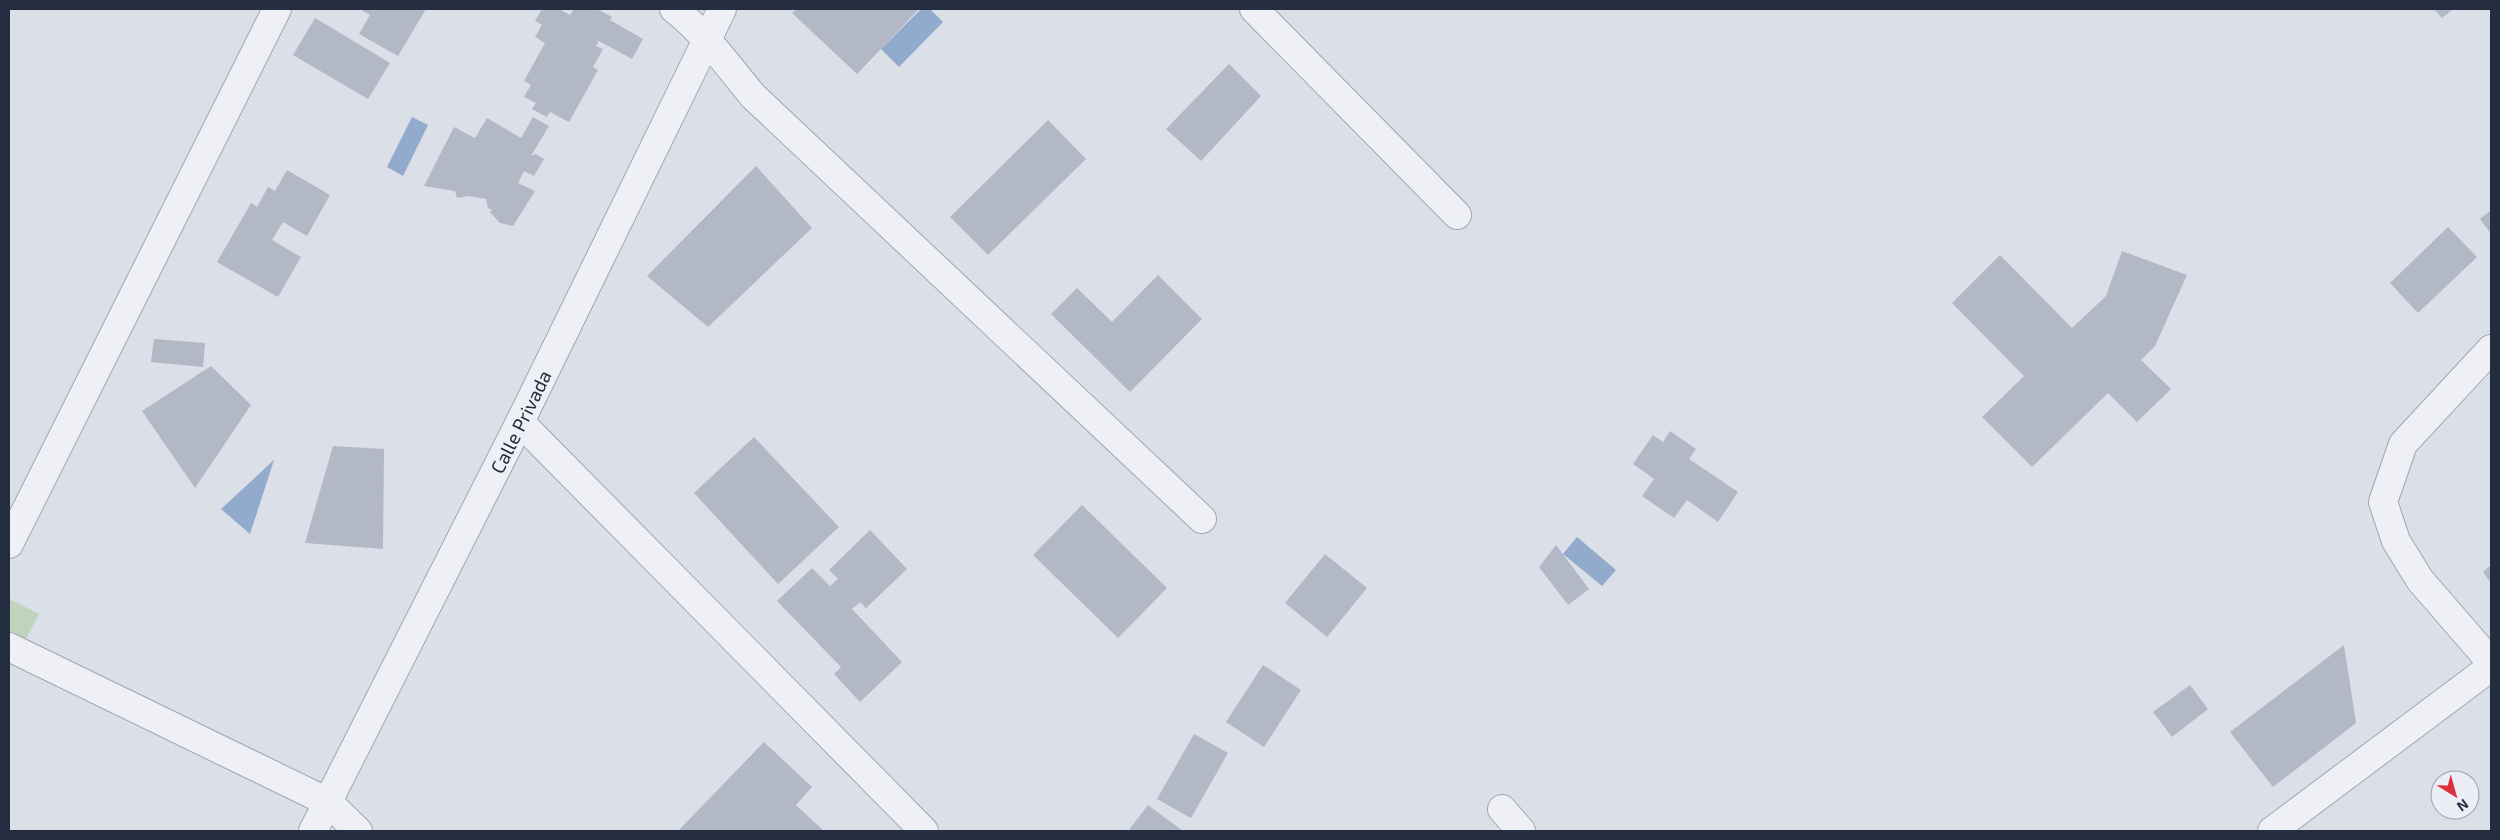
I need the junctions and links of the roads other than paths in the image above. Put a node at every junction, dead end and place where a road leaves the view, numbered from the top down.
1 (277, 9) edge
2 (674, 9) edge
3 (722, 9) edge
4 (1254, 9) edge
5 (706, 39) junction
6 (1458, 215) dead end
7 (2491, 349) edge
8 (520, 422) junction
9 (1202, 519) dead end
10 (9, 544) edge
11 (9, 647) edge
12 (2491, 662) edge
13 (2491, 666) edge
14 (328, 802) junction
15 (1502, 809) dead end
16 (2303, 821) edge
17 (313, 831) edge
18 (358, 831) edge
19 (924, 831) edge
20 (1521, 831) edge
21 (2272, 831) edge

1 - 10 street
2 - 5 street
3 - 5 street, Calle Privada
4 - 6 street
5 - 8 street, Calle Privada
5 - 9 street
7 - 12 street
8 - 14 street, Calle Privada
8 - 19 street
11 - 14 street
13 - 16 street
14 - 17 street, Calle Privada
14 - 18 street
15 - 20 street
16 - 21 street

